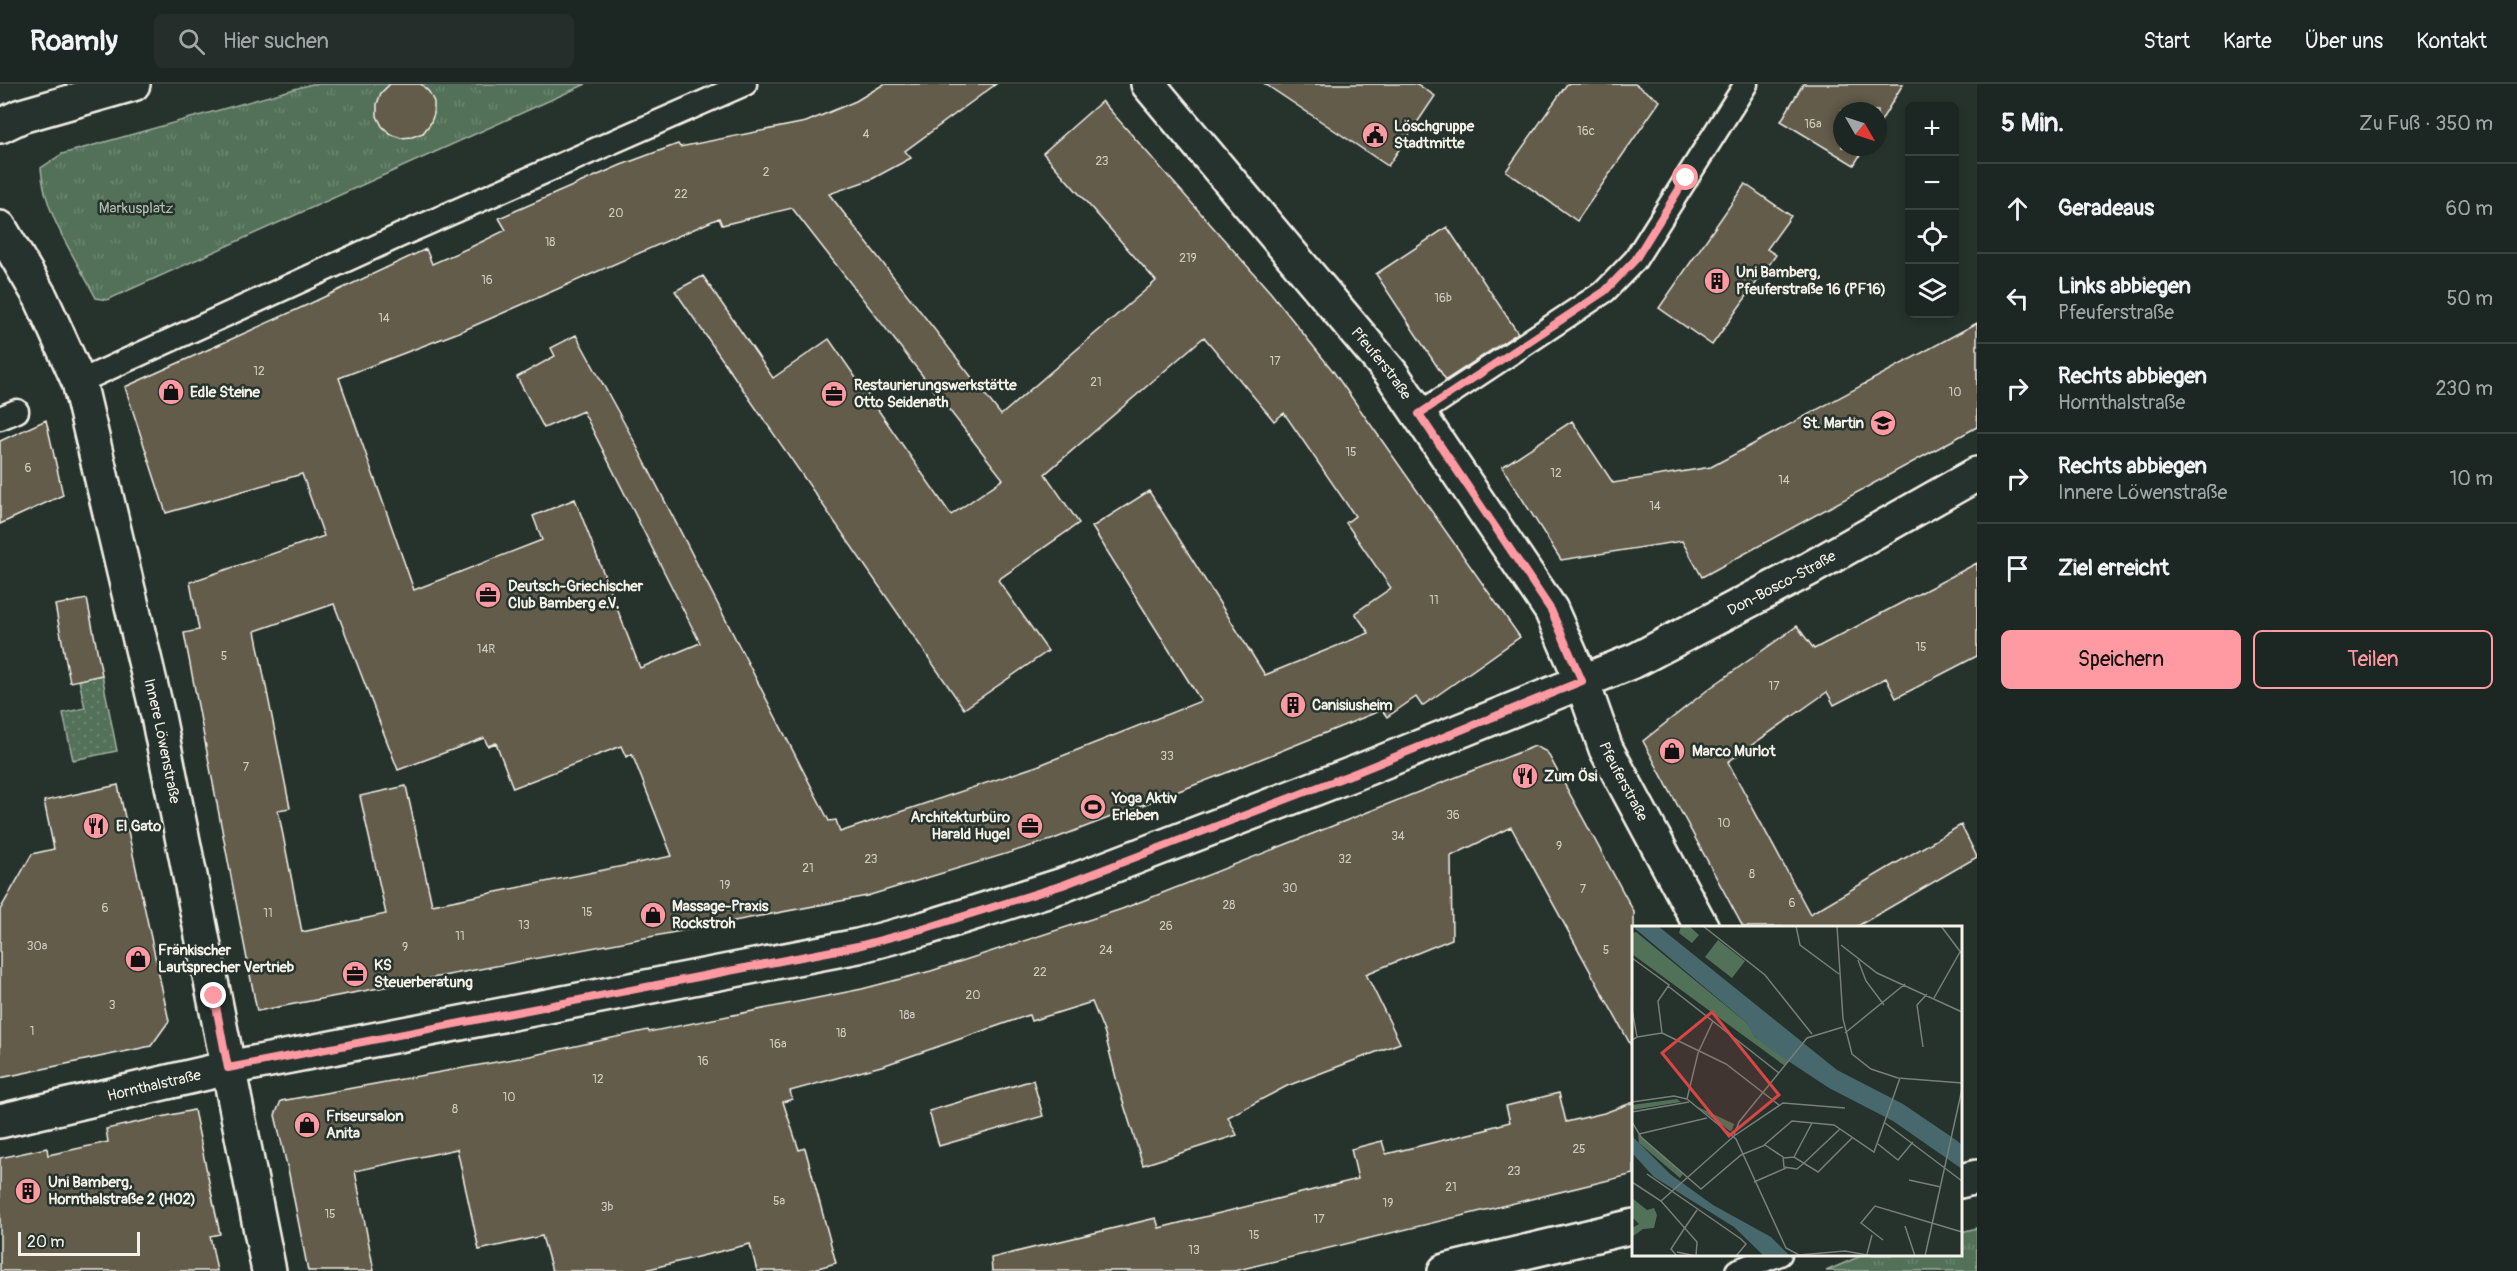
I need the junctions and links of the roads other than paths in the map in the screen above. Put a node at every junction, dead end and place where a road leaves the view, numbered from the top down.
1 (133, 84) edge
2 (746, 84) edge
3 (1148, 84) edge
4 (1746, 84) edge
5 (0, 126) edge
6 (0, 228) edge
7 (79, 382) junction
8 (1419, 414) junction
9 (1977, 474) edge
10 (1582, 681) junction
11 (1701, 926) edge
12 (228, 1068) junction
13 (0, 1121) edge
14 (1977, 1177) edge
15 (1962, 1180) edge
16 (1632, 1226) edge
17 (1775, 1256) edge
18 (269, 1271) edge
19 (1445, 1271) edge
20 (1737, 1271) edge

1 - 5 street
2 - 7 lane
3 - 8 street, Pfeuferstraße
4 - 8 lane
6 - 7 street, Innere Löwenstraße
7 - 12 street, Innere Löwenstraße
8 - 10 street, Pfeuferstraße
9 - 10 street, Don-Bosco-Straße
10 - 11 street, Pfeuferstraße
10 - 12 street, Hornthalstraße
12 - 13 street, Hornthalstraße
12 - 18 street, Innere Löwenstraße
14 - 15 street
16 - 19 street
17 - 20 lane

